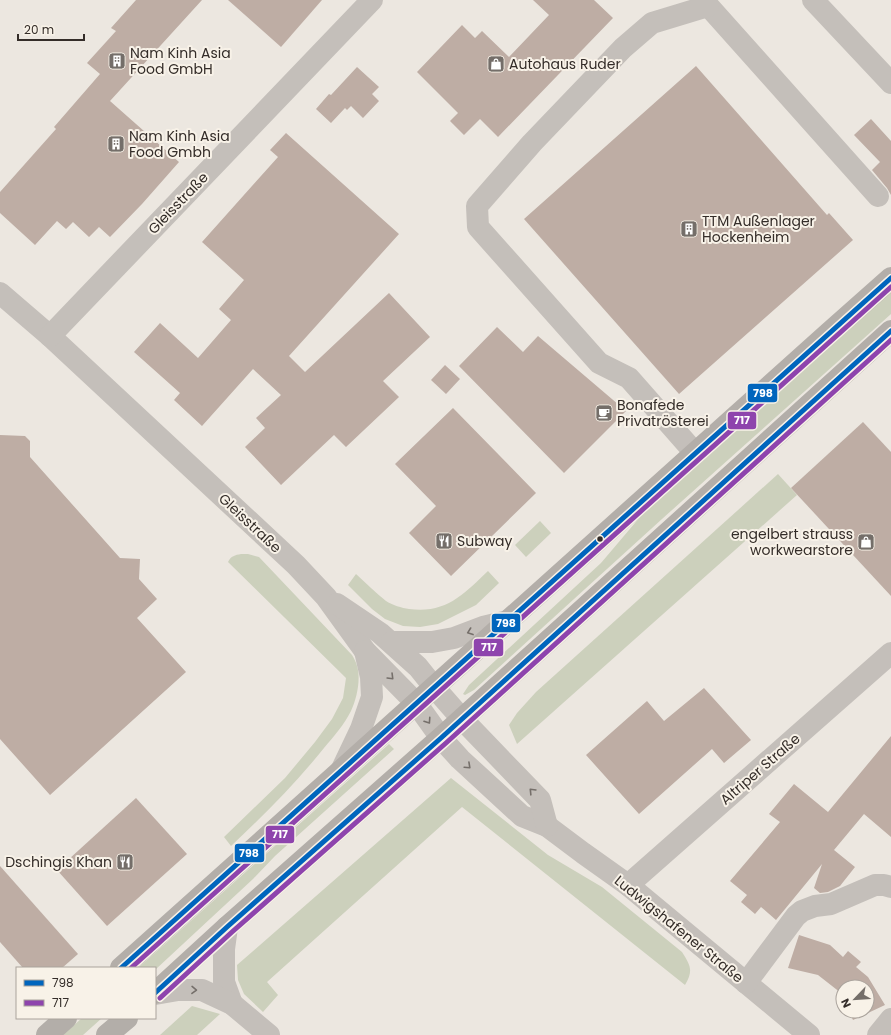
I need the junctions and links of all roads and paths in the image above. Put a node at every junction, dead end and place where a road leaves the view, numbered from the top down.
1 (372, 0) edge
2 (813, 0) edge
3 (705, 3) edge
4 (891, 83) edge
5 (878, 196) dead end
6 (891, 278) edge
7 (0, 293) edge
8 (891, 331) edge
9 (50, 336) junction
10 (695, 453) junction
11 (326, 596) junction
12 (508, 621) junction
13 (392, 642) junction
14 (365, 651) junction
15 (891, 653) edge
16 (434, 688) junction
17 (416, 703) junction
18 (462, 719) junction
19 (441, 738) junction
20 (341, 771) junction
21 (547, 826) junction
22 (628, 885) junction
23 (891, 887) edge
24 (227, 927) junction
25 (122, 967) edge
26 (746, 983) junction
27 (156, 993) edge
28 (156, 994) edge
29 (232, 1004) junction
30 (65, 1019) edge
31 (126, 1019) edge
32 (891, 1019) edge
33 (47, 1035) edge
34 (107, 1035) edge
35 (269, 1035) edge
36 (809, 1035) edge
37 (878, 1035) edge

1 - 9 street, Gleisstraße
2 - 4 street
3 - 5 street
3 - 10 street
6 - 10 main road
7 - 9 street, Gleisstraße
8 - 18 main road
9 - 11 street, Gleisstraße
10 - 12 main road
11 - 13 street, Gleisstraße
11 - 14 street, Gleisstraße
12 -> 13 street
12 - 16 main road
13 - 16 street, Gleisstraße
14 -> 17 street, Gleisstraße
14 - 20 street
15 - 22 street, Altriper Straße
16 - 17 main road
16 - 18 street, Gleisstraße
17 -> 19 street, Gleisstraße
17 - 20 main road
18 - 19 main road
21 -> 18 street
19 -> 21 street, Ludwigshafener Straße
19 - 24 main road
20 - 25 main road
21 - 22 street, Ludwigshafener Straße
22 - 26 street, Ludwigshafener Straße
23 - 26 street
24 - 27 main road
24 - 29 street
26 - 36 street, Ludwigshafener Straße
28 -> 29 street
29 - 35 street
30 - 33 main road
31 - 34 main road
32 - 37 street

